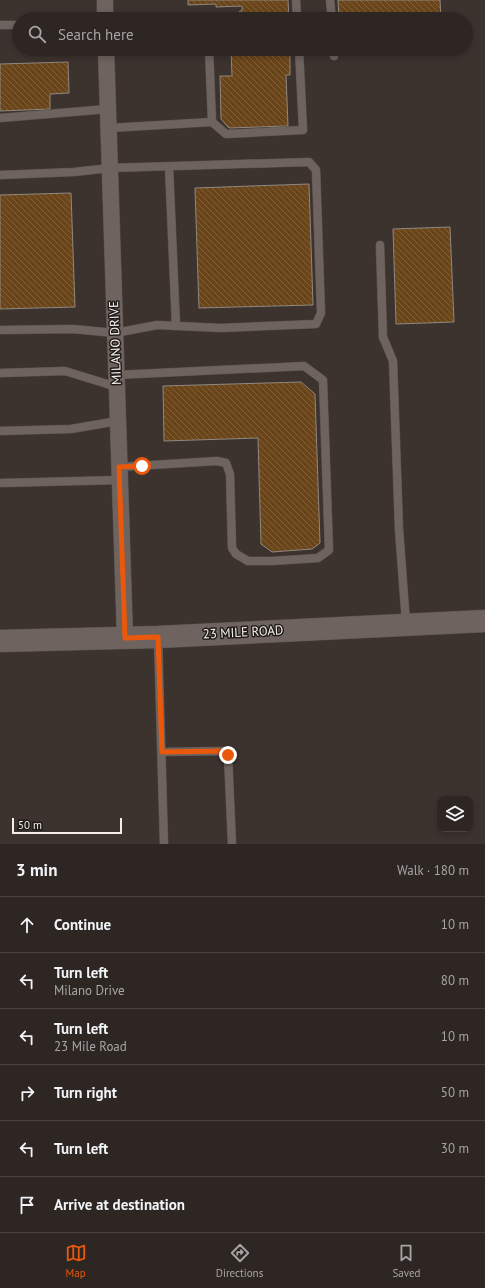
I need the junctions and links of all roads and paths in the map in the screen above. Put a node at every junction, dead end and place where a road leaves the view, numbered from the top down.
1 (105, 0) edge
2 (296, 0) edge
3 (330, 0) edge
4 (105, 12) edge
5 (297, 12) edge
6 (331, 12) edge
7 (0, 25) edge
8 (12, 25) edge
9 (106, 56) edge
10 (209, 56) edge
11 (298, 56) edge
12 (108, 109) junction
13 (0, 118) edge
14 (212, 122) junction
15 (109, 128) junction
16 (169, 167) junction
17 (110, 168) junction
18 (0, 175) edge
19 (380, 245) dead end
20 (176, 326) junction
21 (0, 330) edge
22 (115, 333) junction
23 (0, 373) edge
24 (117, 381) junction
25 (118, 421) junction
26 (0, 431) edge
27 (120, 474) junction
28 (0, 483) edge
29 (485, 621) edge
30 (406, 624) junction
31 (158, 637) junction
32 (125, 638) junction
33 (0, 641) edge
34 (162, 752) junction
35 (164, 844) edge
36 (232, 844) edge

1 - 4 street
2 - 5 lane
3 - 6 lane
7 - 8 lane
9 - 12 street, MILANO DRIVE
10 - 14 lane
11 - 14 lane
12 - 13 lane
12 - 15 street, MILANO DRIVE
14 - 15 lane
15 - 17 street, MILANO DRIVE
16 - 17 lane
16 - 20 lane
16 - 20 lane
17 - 18 lane
17 - 22 street, MILANO DRIVE
19 - 30 lane
20 - 22 lane
21 - 22 lane
22 - 24 street, MILANO DRIVE
23 - 24 lane
24 - 25 street, MILANO DRIVE
24 - 27 lane
25 - 26 lane
25 - 27 street, MILANO DRIVE
27 - 28 lane
27 - 32 street, MILANO DRIVE
29 - 30 main road, 23 MILE ROAD
30 - 31 main road, 23 MILE ROAD
31 - 32 main road, 23 MILE ROAD
31 - 34 lane
32 - 33 main road, 23 MILE ROAD
34 - 35 lane
34 - 36 lane

